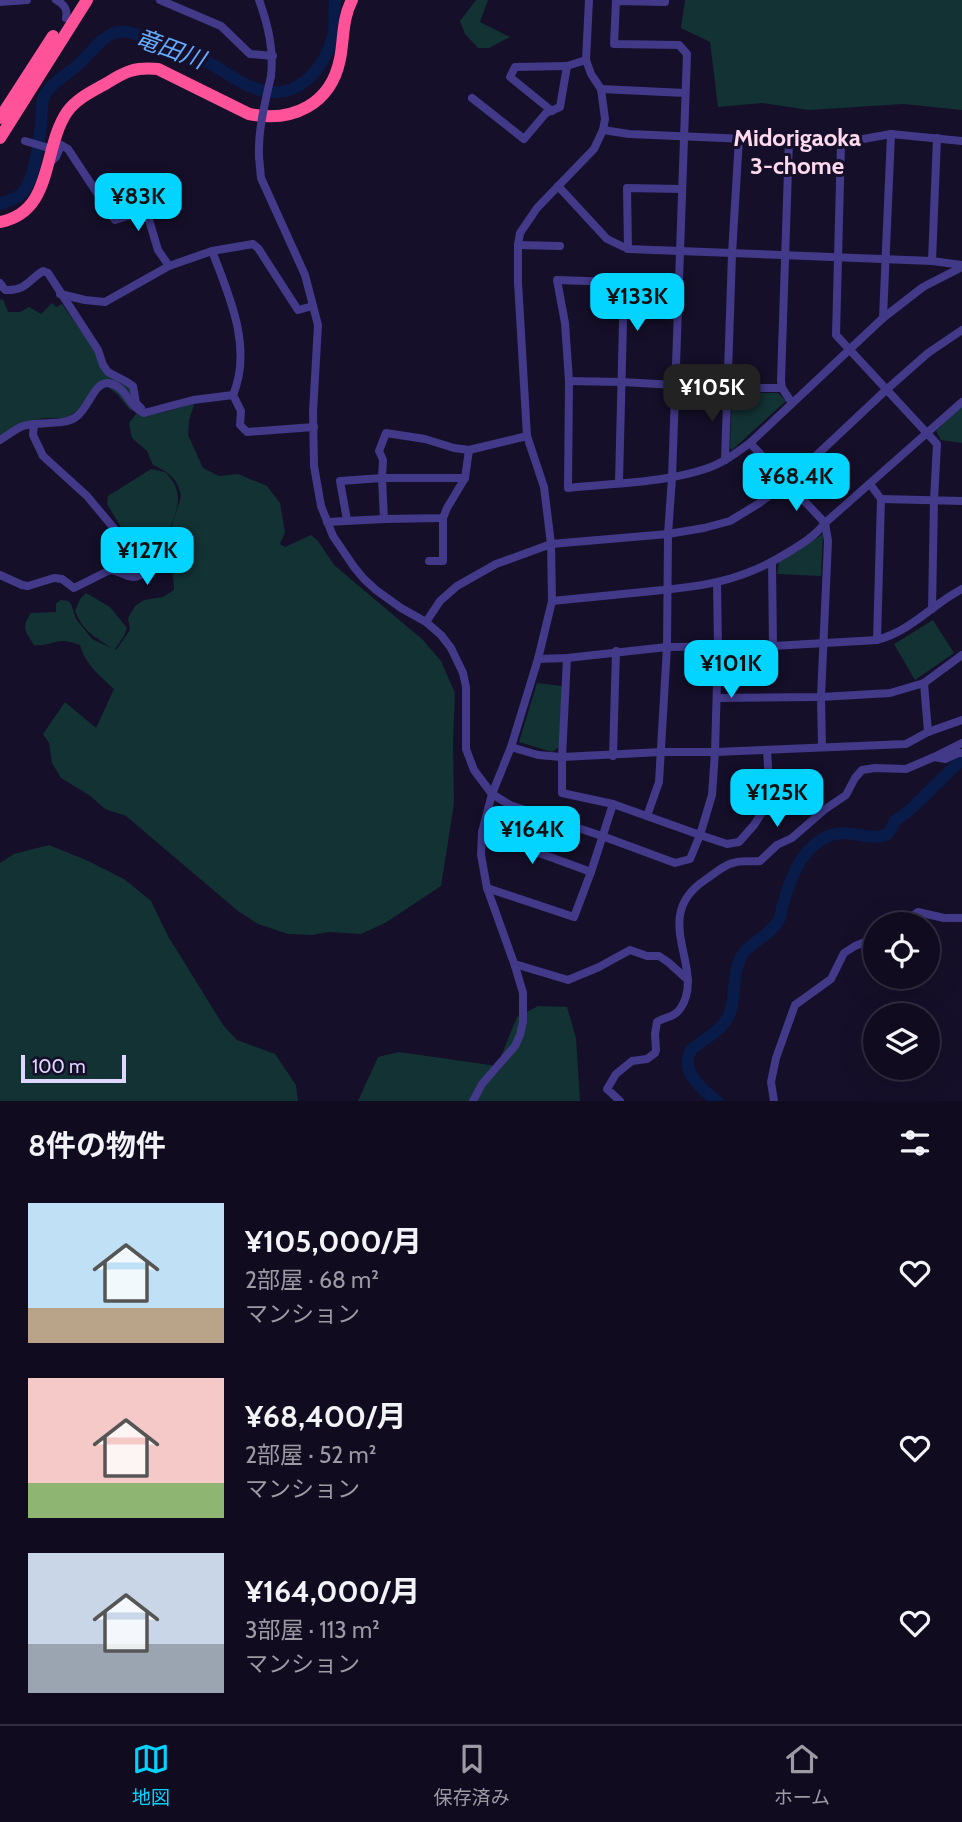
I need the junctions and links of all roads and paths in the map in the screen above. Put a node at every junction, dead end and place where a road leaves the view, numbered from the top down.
1 (27, 0) edge
2 (56, 0) edge
3 (78, 0) edge
4 (87, 0) edge
5 (160, 0) edge
6 (258, 0) edge
7 (352, 0) edge
8 (589, 0) edge
9 (665, 0) edge
10 (0, 2) edge
11 (66, 18) junction
12 (273, 56) junction
13 (586, 60) junction
14 (567, 66) junction
15 (601, 89) junction
16 (685, 93) junction
17 (472, 98) dead end
18 (552, 111) junction
19 (0, 118) edge
20 (603, 130) junction
21 (891, 134) junction
22 (683, 135) junction
23 (0, 138) edge
24 (739, 138) junction
25 (937, 138) junction
26 (789, 140) junction
27 (25, 141) dead end
28 (962, 141) edge
29 (841, 143) junction
30 (48, 148) junction
31 (48, 163) junction
32 (558, 186) junction
33 (681, 189) junction
34 (0, 222) edge
35 (518, 245) junction
36 (561, 246) dead end
37 (628, 249) junction
38 (212, 251) junction
39 (678, 252) junction
40 (732, 254) junction
41 (786, 256) junction
42 (837, 258) junction
43 (884, 259) junction
44 (932, 261) junction
45 (169, 266) junction
46 (962, 266) edge
47 (0, 283) edge
48 (624, 283) junction
49 (678, 284) junction
50 (60, 294) junction
51 (313, 306) junction
52 (883, 318) junction
53 (962, 330) edge
54 (849, 348) junction
55 (569, 381) junction
56 (622, 382) junction
57 (675, 385) junction
58 (727, 388) junction
59 (782, 388) junction
60 (886, 390) junction
61 (233, 395) junction
62 (962, 402) edge
63 (792, 403) junction
64 (144, 413) junction
65 (34, 424) junction
66 (314, 427) junction
67 (926, 433) junction
68 (527, 436) junction
69 (0, 440) edge
70 (750, 443) junction
71 (468, 450) junction
72 (725, 460) junction
73 (382, 478) junction
74 (465, 478) junction
75 (671, 478) junction
76 (619, 482) junction
77 (787, 483) junction
78 (870, 484) junction
79 (881, 499) junction
80 (934, 500) junction
81 (962, 501) edge
82 (443, 518) junction
83 (384, 519) junction
84 (347, 520) junction
85 (327, 522) junction
86 (825, 523) junction
87 (668, 534) junction
88 (551, 544) junction
89 (158, 551) dead end
90 (429, 561) dead end
91 (772, 562) junction
92 (110, 570) junction
93 (0, 575) edge
94 (717, 583) junction
95 (962, 589) edge
96 (667, 590) junction
97 (552, 601) junction
98 (932, 609) junction
99 (426, 622) junction
100 (877, 640) junction
101 (824, 643) junction
102 (773, 646) junction
103 (667, 647) junction
104 (718, 648) junction
105 (616, 651) junction
106 (962, 655) edge
107 (567, 658) junction
108 (538, 659) junction
109 (924, 683) junction
110 (821, 697) junction
111 (717, 698) junction
112 (962, 720) edge
113 (928, 732) junction
114 (962, 743) edge
115 (511, 747) junction
116 (822, 747) junction
117 (767, 750) junction
118 (661, 752) junction
119 (715, 752) junction
120 (962, 753) edge
121 (612, 755) junction
122 (562, 757) junction
123 (934, 757) junction
124 (492, 794) junction
125 (613, 804) junction
126 (647, 816) junction
127 (482, 832) junction
128 (700, 835) junction
129 (602, 836) junction
130 (592, 872) junction
131 (487, 888) junction
132 (940, 917) edge
133 (962, 918) edge
134 (863, 943) edge
135 (515, 966) junction
136 (688, 981) junction
137 (474, 1101) edge
138 (621, 1101) edge
139 (774, 1101) edge

1 - 10 street
2 - 11 street
3 - 11 highway
4 - 23 highway
5 - 12 street
6 - 12 street
7 - 30 highway
8 - 13 street
9 - 16 street
11 - 19 highway
12 - 51 street, bridge
13 - 14 street
13 - 15 street
14 - 18 street
14 - 18 street
15 - 16 street
15 - 20 street
16 - 22 street
17 - 18 street
20 - 22 street
20 - 32 street
21 - 25 street
21 - 29 street
21 - 43 street
22 - 24 street
22 - 33 street
24 - 26 street
24 - 40 street
25 - 28 street
25 - 44 street
26 - 29 street
26 - 41 street
27 - 30 street
29 - 42 street
30 - 31 highway
31 - 34 highway
31 - 45 street
32 - 35 street
32 - 37 street
33 - 37 street
33 - 39 street
35 - 36 street
35 - 68 street
37 - 39 street
38 - 45 street
38 - 51 street
38 - 61 street
39 - 40 street
39 - 49 street
40 - 41 street
40 - 58 street
41 - 42 street
41 - 59 street
42 - 43 street
42 - 54 street
43 - 44 street
43 - 52 street
44 - 46 street
45 - 50 street
46 - 52 street
47 - 50 street
48 - 49 street
48 - 55 street
48 - 56 street
49 - 57 street
50 - 64 street
51 - 66 street
52 - 54 street
53 - 60 street
54 - 60 street
54 - 63 street
55 - 56 street
55 - 76 street
56 - 57 street
56 - 76 street
57 - 58 street
57 - 75 street
58 - 59 street
58 - 72 street
59 - 63 street
60 - 67 street
60 - 77 street
61 - 64 street
61 - 66 street
62 - 67 street
63 - 70 street
64 - 65 street
65 - 69 street
65 - 92 street
66 - 85 street
67 - 78 street
67 - 80 street
68 - 71 street
68 - 88 street
70 - 72 street
70 - 77 street
71 - 73 street
71 - 74 street
72 - 75 street
73 - 74 street
73 - 83 street
73 - 84 street
74 - 82 street
75 - 76 street
75 - 87 street
77 - 86 street
77 - 87 street
78 - 79 street
78 - 86 street
79 - 80 street
79 - 100 street
80 - 81 street
80 - 98 street
82 - 83 street
82 - 90 street
83 - 84 street
84 - 85 street
85 - 99 street
86 - 91 street
86 - 101 street
87 - 88 street
87 - 96 street
88 - 97 street
88 - 99 street
89 - 92 street
91 - 94 street
91 - 102 street
92 - 93 street
94 - 96 street
94 - 104 street
95 - 98 street
96 - 97 street
96 - 103 street
97 - 108 street
98 - 100 street
99 - 124 street
100 - 101 street
101 - 102 street
101 - 110 street
102 - 104 street
103 - 104 street
103 - 105 street
103 - 118 street
104 - 111 street
105 - 107 street
105 - 121 street
106 - 109 street
107 - 108 street
107 - 122 street
108 - 115 street
109 - 110 street
109 - 113 street
110 - 111 street
110 - 116 street
111 - 119 street
112 - 113 street
113 - 116 street
114 - 123 street
115 - 122 street
115 - 124 street
116 - 117 street
117 - 119 street
117 - 128 street
118 - 119 street
118 - 121 street
118 - 126 street
119 - 128 street
120 - 123 street
121 - 122 street
122 - 125 street
123 - 136 street
124 - 127 street
124 - 129 street
125 - 126 street
125 - 129 street
126 - 128 street
127 - 130 street
127 - 131 street
128 - 129 street
129 - 130 street
130 - 131 street
131 - 135 street
132 - 133 street
134 - 139 street
135 - 136 street
135 - 137 street
136 - 138 street

